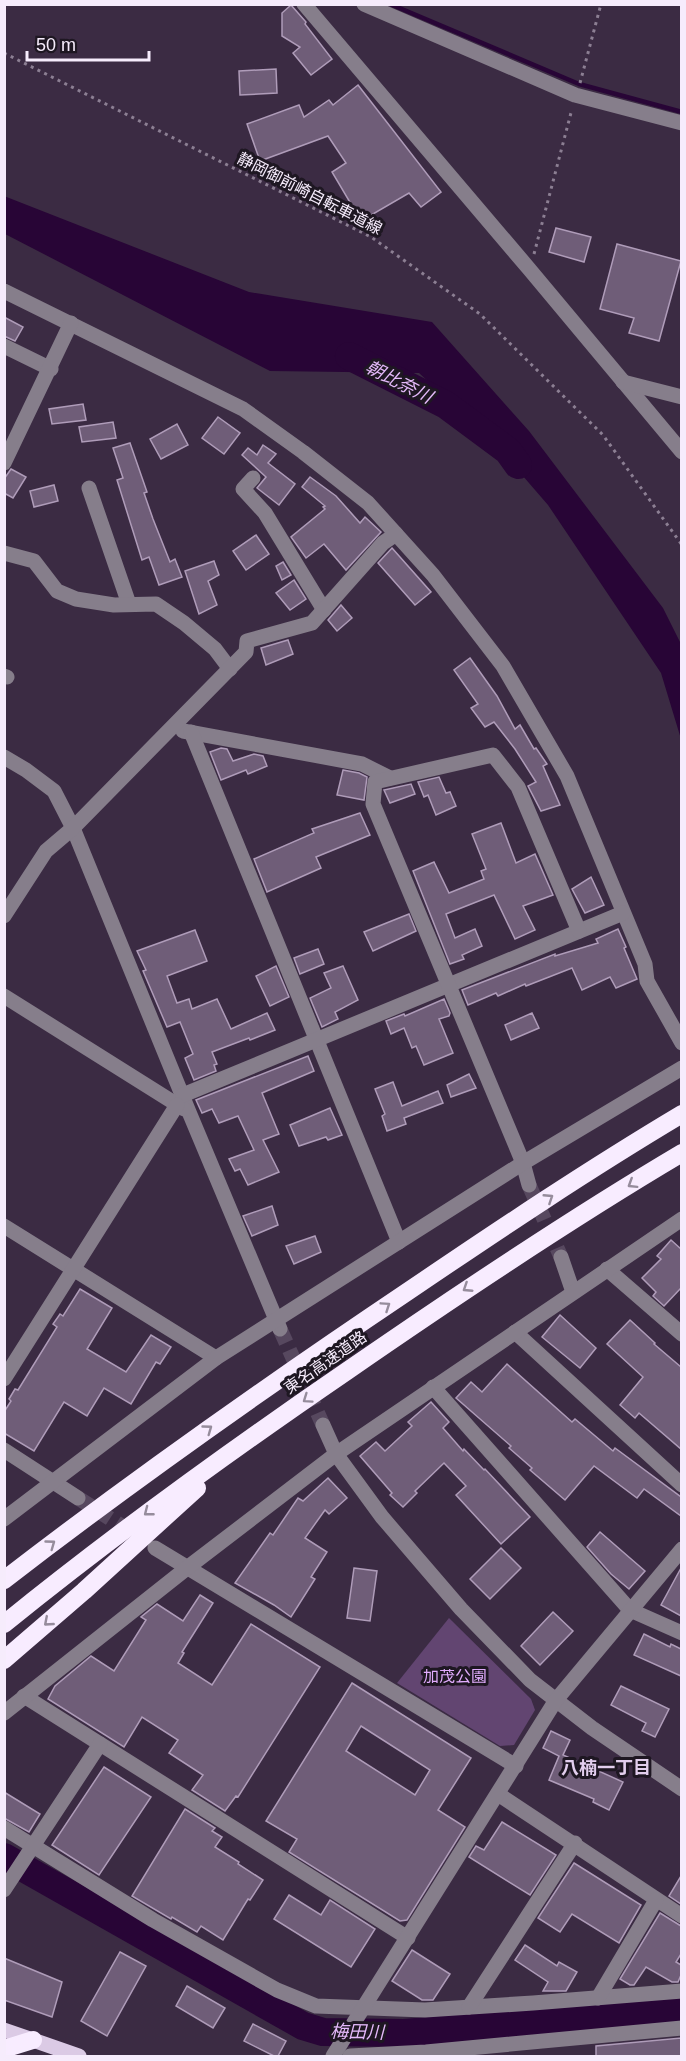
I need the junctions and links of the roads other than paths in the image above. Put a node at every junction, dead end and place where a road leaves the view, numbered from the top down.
1 (304, 4) edge
2 (364, 4) edge
3 (681, 123) edge
4 (4, 291) edge
5 (71, 323) junction
6 (4, 346) edge
7 (51, 369) junction
8 (623, 382) junction
9 (681, 397) edge
10 (10, 437) edge
11 (681, 452) edge
12 (4, 464) edge
13 (253, 478) dead end
14 (88, 488) dead end
15 (396, 534) junction
16 (4, 553) edge
17 (129, 604) junction
18 (324, 610) junction
19 (230, 669) junction
20 (172, 728) junction
21 (191, 732) junction
22 (4, 757) edge
23 (390, 778) junction
24 (73, 828) junction
25 (623, 913) junction
26 (4, 916) edge
27 (579, 931) junction
28 (448, 984) junction
29 (4, 996) edge
30 (316, 1040) junction
31 (681, 1043) edge
32 (681, 1068) edge
33 (183, 1104) junction
34 (681, 1114) edge
35 (681, 1152) edge
36 (523, 1163) junction
37 (529, 1185) tunnel mouth
38 (681, 1219) edge
39 (4, 1226) edge
40 (399, 1242) junction
41 (561, 1257) tunnel mouth
42 (72, 1269) junction
43 (608, 1269) junction
44 (573, 1292) junction
45 (278, 1325) junction
46 (515, 1332) junction
47 (681, 1334) edge
48 (216, 1358) junction
49 (4, 1379) edge
50 (433, 1387) junction
51 (323, 1425) tunnel mouth
52 (263, 1429) junction
53 (4, 1450) edge
54 (336, 1454) junction
55 (54, 1482) junction
56 (681, 1485) edge
57 (78, 1498) tunnel mouth
58 (4, 1519) edge
59 (155, 1548) dead end
60 (681, 1549) edge
61 (187, 1568) junction
62 (4, 1580) edge
63 (630, 1610) junction
64 (4, 1624) edge
65 (681, 1633) edge
66 (4, 1660) edge
67 (24, 1696) junction
68 (556, 1700) junction
69 (4, 1713) edge
70 (100, 1744) junction
71 (516, 1766) junction
72 (681, 1789) edge
73 (498, 1794) junction
74 (4, 1828) edge
75 (575, 1843) junction
76 (32, 1849) junction
77 (7, 1886) edge
78 (656, 1900) junction
79 (681, 1916) edge
80 (408, 1938) junction
81 (681, 1991) edge
82 (598, 1998) junction
83 (469, 2007) junction
84 (361, 2011) junction
85 (681, 2028) edge
86 (4, 2031) edge
87 (29, 2048) edge
88 (4, 2049) edge
89 (339, 2055) edge
90 (79, 2056) edge

1 - 8 street
2 - 3 street
4 - 5 street
5 - 7 street
5 - 15 street
6 - 7 street
7 - 10 street
8 - 9 street
8 - 11 street
10 - 12 street
13 - 18 street
14 - 17 street
15 - 18 street
15 - 25 street
16 - 17 street
17 - 19 street
18 - 19 street
19 - 20 street
20 - 21 street
20 - 24 street
21 - 23 street
21 - 30 street
22 - 24 street
23 - 27 street
23 - 28 street
24 - 26 street
24 - 33 street
25 - 27 street
25 - 31 street
27 - 28 street
28 - 30 street
28 - 36 street
29 - 33 street
30 - 33 street
30 - 40 street
32 - 36 street
33 - 42 street
33 - 45 street
62 -> 34 highway, 東名高速道路
35 -> 52 highway, 東名高速道路
36 - 37 street
36 - 40 street
38 - 43 street
39 - 42 street
40 - 45 street
41 - 44 street
42 - 48 street
42 - 49 street
43 - 44 street
43 - 47 street
44 - 46 street
45 - 48 street
46 - 50 street
46 - 56 street
48 - 55 street
50 - 54 street
50 - 63 street
51 - 54 street
52 -> 64 highway, 東名高速道路
52 -> 66 highway
53 - 55 street
54 - 61 street
54 - 68 street
55 - 57 street
55 - 58 street
59 - 61 street
60 - 63 street
61 - 67 street
61 - 71 street
63 - 65 street
63 - 68 street
67 - 69 street
67 - 70 street
68 - 71 street
68 - 72 street
70 - 76 street
70 - 80 street
71 - 73 street
73 - 75 street
73 - 80 street
74 - 76 street
75 - 78 street
75 - 83 street
76 - 77 street
76 - 84 street
78 - 79 street
78 - 82 street
80 - 84 street
81 - 82 street
82 - 83 street
83 - 84 street
84 - 89 street
85 - 89 street
86 - 87 main road
87 - 88 highway
87 - 90 main road

